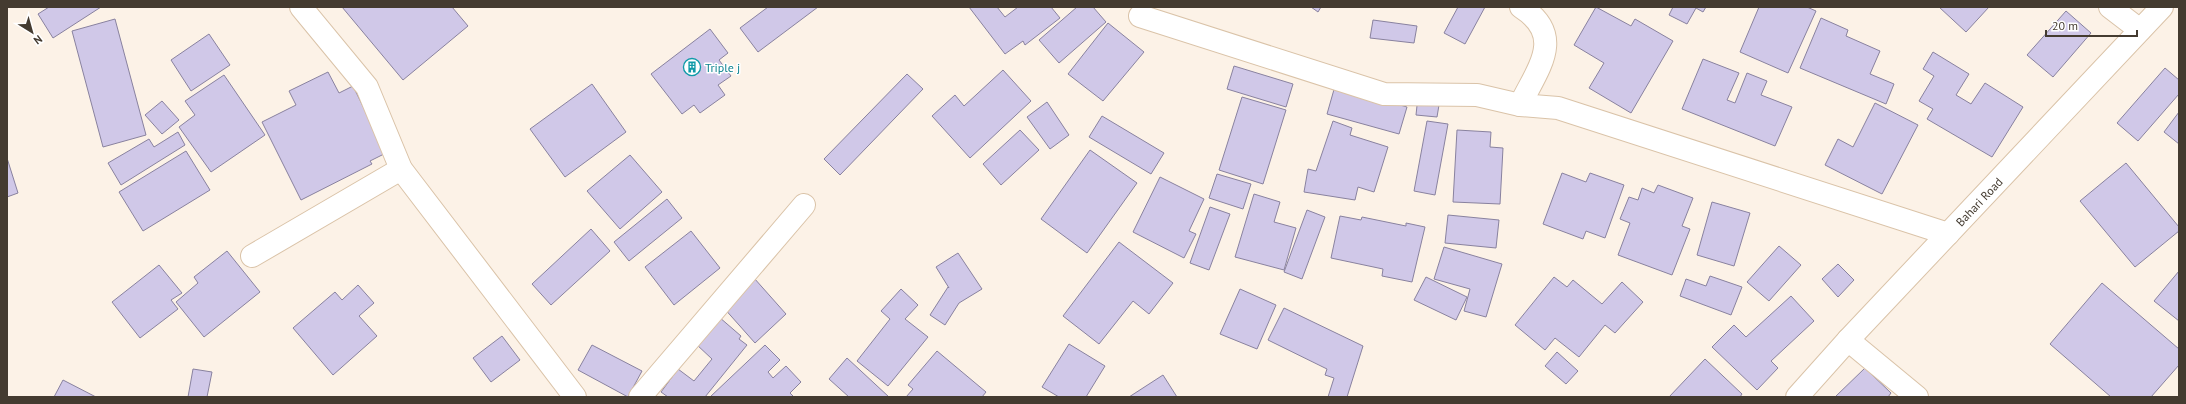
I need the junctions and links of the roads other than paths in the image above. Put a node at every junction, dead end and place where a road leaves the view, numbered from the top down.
1 (301, 7) edge
2 (1521, 7) edge
3 (2110, 7) edge
4 (2162, 7) edge
5 (1140, 16) dead end
6 (2140, 30) junction
7 (1520, 105) junction
8 (401, 169) junction
9 (804, 205) dead end
10 (1948, 234) junction
11 (252, 256) dead end
12 (1848, 340) junction
13 (574, 397) edge
14 (640, 397) edge
15 (1797, 397) edge
16 (1917, 397) edge

1 - 8 street
2 - 7 street
3 - 6 street
4 - 6 street, Bahari Road
5 - 7 street
6 - 10 street, Bahari Road
7 - 10 street
8 - 11 street
8 - 13 street
9 - 14 street
10 - 12 street, Bahari Road
12 - 15 street, Bahari Road
12 - 16 street

